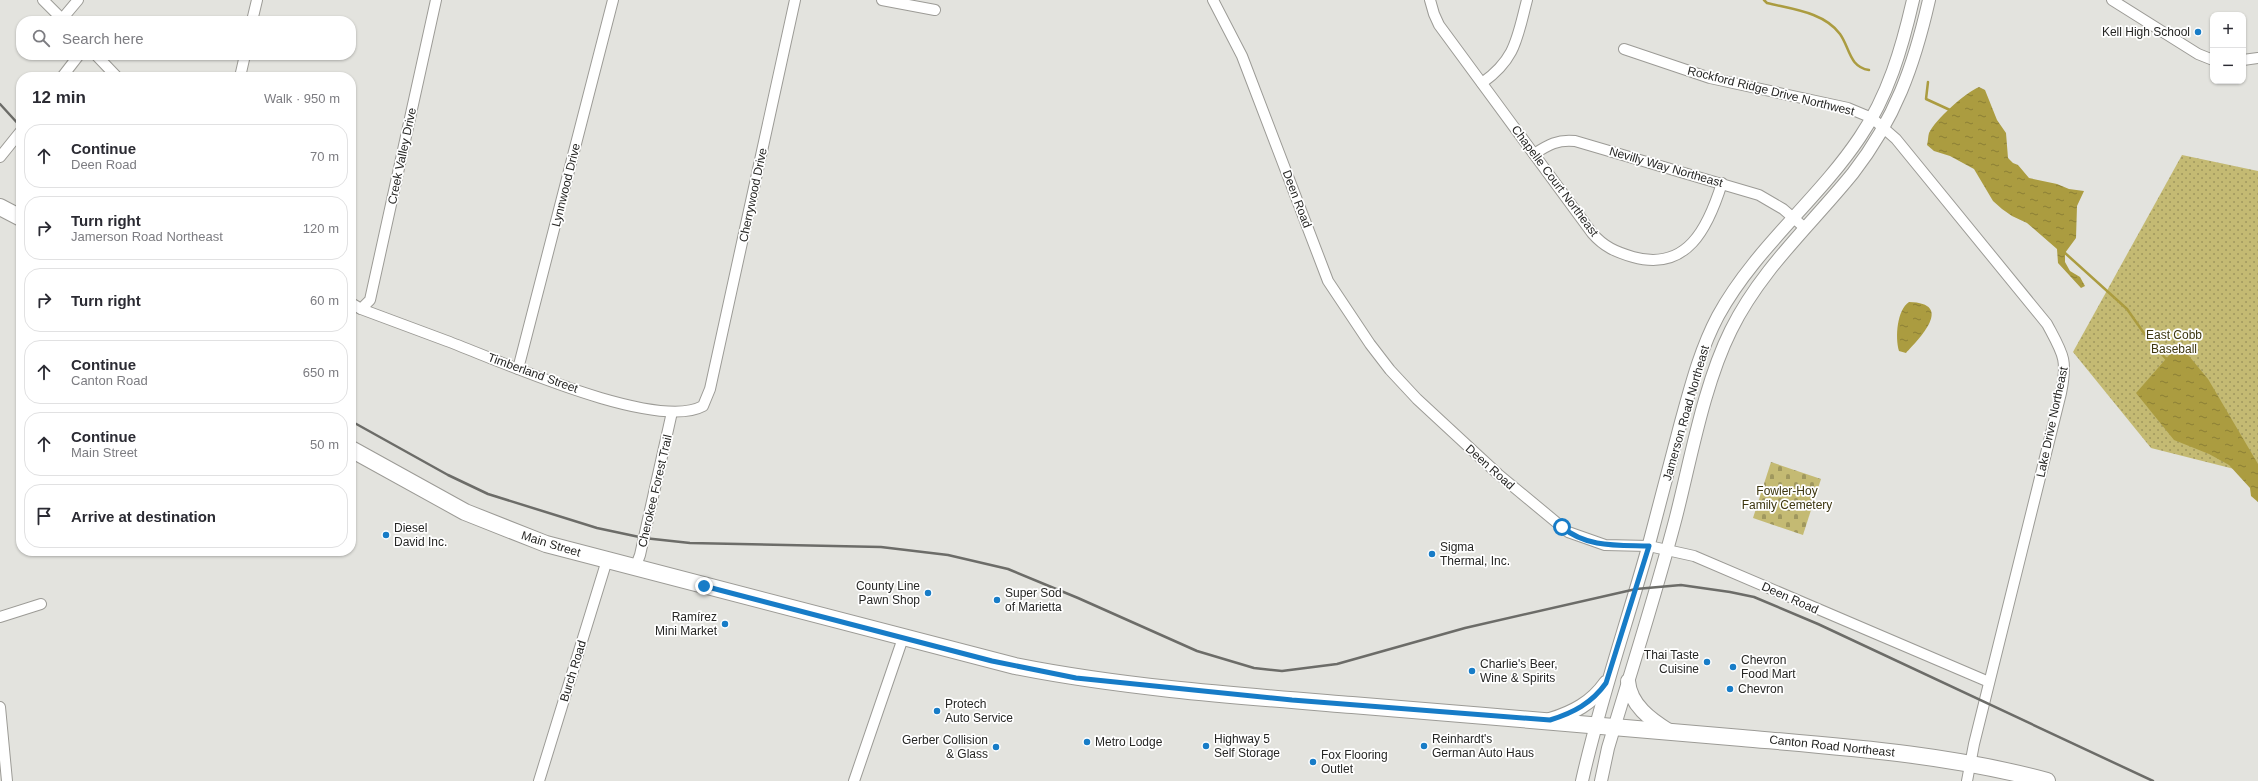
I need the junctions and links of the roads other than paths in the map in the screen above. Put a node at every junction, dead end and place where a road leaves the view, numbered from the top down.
1 (43, 0) edge
2 (78, 0) edge
3 (257, 0) edge
4 (436, 0) edge
5 (613, 0) edge
6 (795, 0) edge
7 (882, 0) edge
8 (1213, 0) edge
9 (1430, 0) edge
10 (1527, 0) edge
11 (1913, 0) edge
12 (1929, 0) edge
13 (2112, 0) edge
14 (935, 10) dead end
15 (59, 16) edge
16 (66, 16) edge
17 (253, 16) edge
18 (1624, 49) dead end
19 (2258, 58) edge
20 (2210, 59) edge
21 (75, 60) edge
22 (101, 60) edge
23 (244, 60) edge
24 (2246, 60) edge
25 (66, 72) edge
26 (112, 72) edge
27 (241, 72) edge
28 (1482, 83) junction
29 (1872, 118) junction
30 (1884, 128) junction
31 (16, 137) edge
32 (1534, 154) junction
33 (0, 157) edge
34 (1722, 183) junction
35 (0, 207) edge
36 (16, 215) edge
37 (1793, 217) junction
38 (1805, 228) junction
39 (356, 306) edge
40 (362, 309) junction
41 (518, 369) junction
42 (710, 389) joint
43 (672, 412) junction
44 (356, 452) edge
45 (1649, 546) junction
46 (1667, 550) junction
47 (607, 560) junction
48 (635, 568) junction
49 (41, 604) dead end
50 (0, 617) edge
51 (903, 638) junction
52 (1628, 681) junction
53 (1989, 682) junction
54 (1606, 683) junction
55 (0, 707) edge
56 (1550, 720) junction
57 (1595, 724) junction
58 (1615, 726) junction
59 (1669, 731) junction
60 (1970, 762) junction
61 (7, 781) edge
62 (539, 781) edge
63 (854, 781) edge
64 (1582, 781) edge
65 (1601, 781) edge
66 (1967, 781) edge
67 (2047, 781) edge

1 - 15 street
2 - 16 street
3 - 17 street
4 - 40 street, Creek Valley Drive
5 - 41 street, Lynnwood Drive
6 - 42 street, Cherrywood Drive
7 - 14 street
8 - 45 street, Deen Road
9 - 28 street, Chapelle Court Northeast
10 - 28 street
11 - 29 street, Jamerson Road Northeast
12 - 30 street, Jamerson Road Northeast
13 - 20 street
18 - 29 street, Rockford Ridge Drive Northwest
19 - 24 street
21 - 25 street
22 - 26 street
23 - 27 street
28 - 32 street, Chapelle Court Northeast
29 - 30 street, Lake Drive Northeast
29 - 37 street, Jamerson Road Northeast
30 - 38 street, Jamerson Road Northeast
30 - 53 street, Lake Drive Northeast
31 - 33 street
32 - 34 street, Nevilly Way Northeast
32 - 34 street, Chapelle Court Northeast
34 - 37 street, Nevilly Way Northeast
35 - 36 main road
37 - 38 street, Nevilly Way Northeast
37 - 45 street, Jamerson Road Northeast
38 - 46 street, Jamerson Road Northeast
39 - 40 street, Timberland Street
40 - 41 street, Timberland Street
41 - 43 street, Timberland Street
42 - 43 street, Timberland Street
43 - 48 street, Cherokee Forest Trail
44 - 47 main road, Main Street
45 - 46 street, Deen Road
45 - 54 street, Jamerson Road Northeast
46 - 52 street, Jamerson Road Northeast
46 - 53 street, Deen Road
47 - 48 main road, Main Street
47 - 62 street, Burch Road
48 - 51 main road, Main Street
49 - 50 street
51 - 56 main road, Canton Road Northeast
51 - 63 street
52 - 58 street, Jamerson Road Northeast
52 - 59 main road
53 - 60 street, Lake Drive Northeast
54 - 56 main road
54 - 57 street, Jamerson Road Northeast
55 - 61 street
56 - 57 main road, Canton Road Northeast
57 - 58 main road, Canton Road Northeast
57 - 64 street, Jamerson Road Northeast
58 - 59 main road, Canton Road Northeast
58 - 65 street, Jamerson Road Northeast
59 - 60 main road, Canton Road Northeast
60 - 66 street, Lake Drive Northeast
60 - 67 main road, Canton Road Northeast

